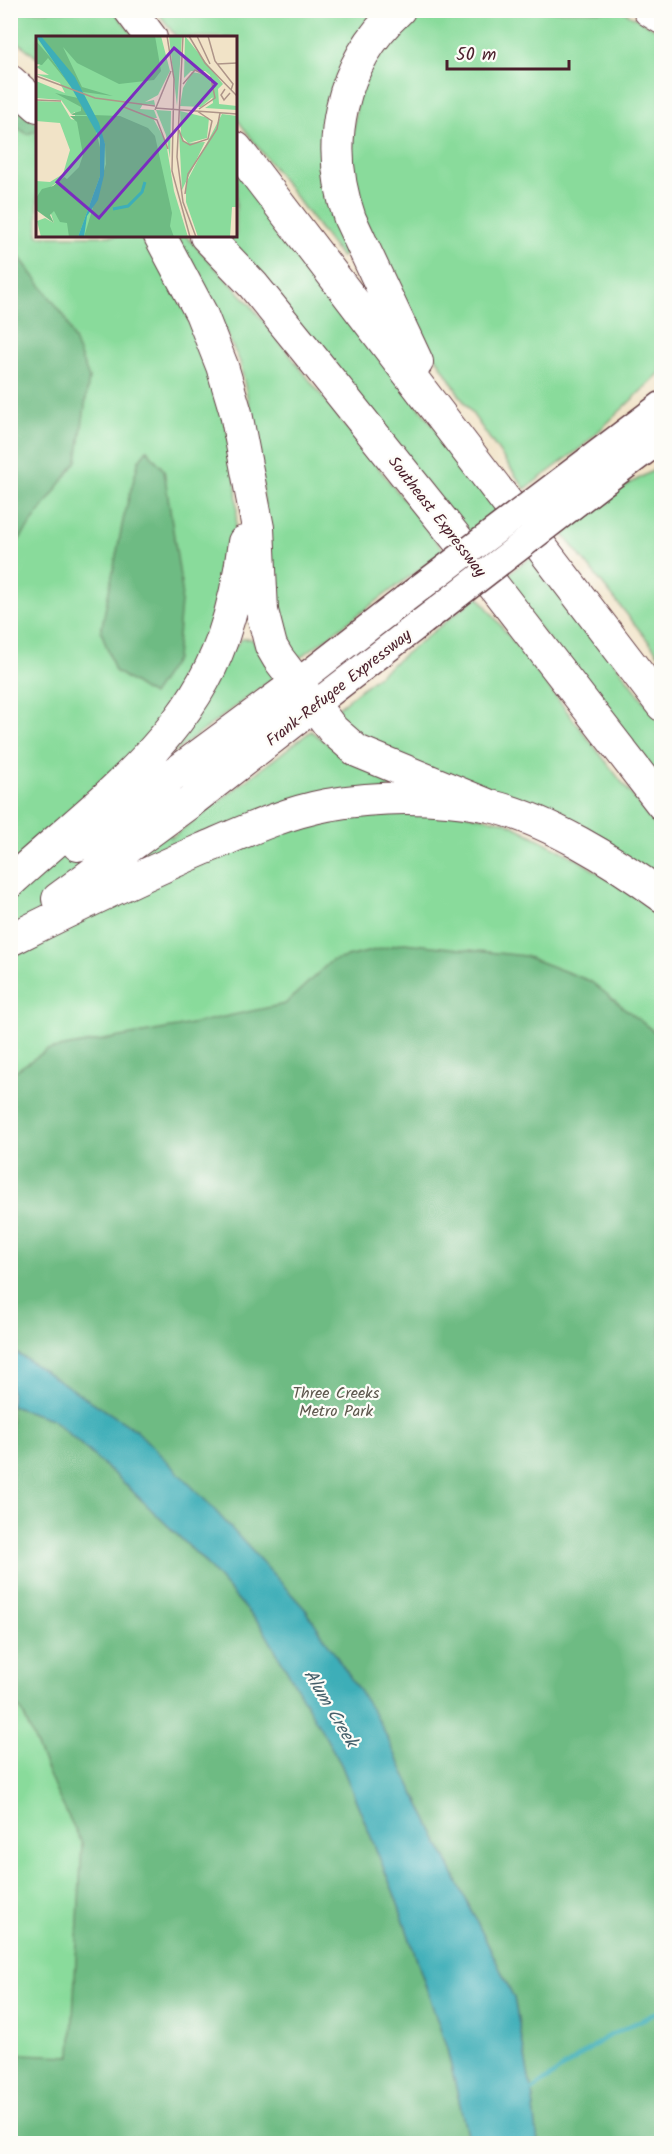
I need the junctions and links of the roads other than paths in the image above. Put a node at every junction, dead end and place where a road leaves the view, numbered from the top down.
1 (130, 10) edge
2 (399, 10) edge
3 (648, 10) edge
4 (662, 18) edge
5 (150, 36) edge
6 (10, 65) edge
7 (10, 81) edge
8 (36, 84) edge
9 (36, 104) edge
10 (237, 149) edge
11 (161, 237) edge
12 (207, 237) edge
13 (662, 405) edge
14 (447, 424) junction
15 (662, 438) edge
16 (249, 487) junction
17 (622, 654) junction
18 (662, 683) edge
19 (305, 694) junction
20 (662, 705) edge
21 (662, 804) edge
22 (490, 806) junction
23 (10, 882) edge
24 (10, 894) edge
25 (662, 896) edge
26 (10, 932) edge
27 (10, 940) edge

1 - 5 highway
2 - 14 highway
3 - 4 highway
6 - 8 highway
7 - 9 highway
10 - 14 highway
11 - 16 highway
12 - 21 highway, Southeast Expressway
13 - 19 main road, Frank-Refugee Expressway, bridge
14 - 17 highway
15 - 19 main road, Frank-Refugee Expressway, bridge
16 - 19 highway
16 - 23 highway
17 - 18 highway
17 - 20 highway
19 - 22 highway
19 - 24 highway, Frank-Refugee Expressway
19 - 26 highway, Frank-Refugee Expressway
22 - 25 highway
22 - 27 highway

